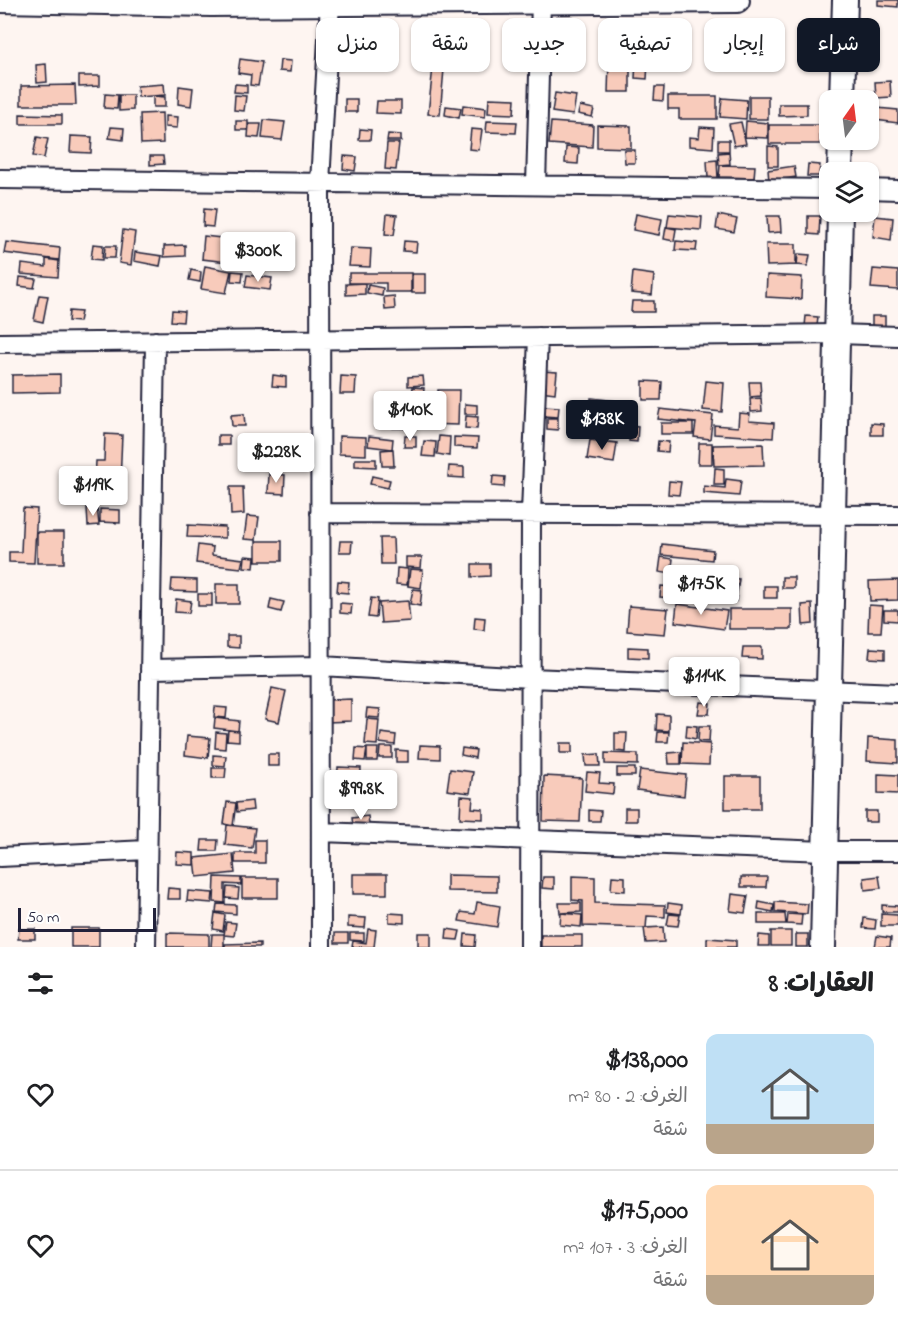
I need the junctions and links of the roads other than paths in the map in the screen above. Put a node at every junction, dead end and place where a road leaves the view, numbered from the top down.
1 (0, 0) edge
2 (736, 0) edge
3 (844, 0) edge
4 (70, 1) edge
5 (418, 1) edge
6 (541, 1) edge
7 (330, 3) junction
8 (842, 90) edge
9 (0, 179) edge
10 (320, 183) junction
11 (536, 185) junction
12 (819, 189) edge
13 (879, 189) edge
14 (898, 190) edge
15 (840, 222) edge
16 (837, 334) junction
17 (898, 336) edge
18 (538, 337) junction
19 (320, 339) junction
20 (154, 341) junction
21 (0, 343) edge
22 (320, 513) junction
23 (531, 513) junction
24 (833, 515) junction
25 (898, 515) edge
26 (321, 666) junction
27 (150, 669) junction
28 (530, 678) junction
29 (829, 691) junction
30 (898, 693) edge
31 (321, 832) junction
32 (530, 840) junction
33 (147, 850) junction
34 (825, 851) junction
35 (898, 851) edge
36 (0, 857) edge
37 (146, 947) edge
38 (321, 947) edge
39 (530, 947) edge
40 (823, 947) edge

1 - 4 street
2 - 6 street
3 - 8 street
4 - 7 street
5 - 6 street
5 - 7 street
6 - 11 street
7 - 10 street
9 - 10 street
10 - 11 street
10 - 19 street
11 - 12 street
13 - 14 street
15 - 16 street
16 - 17 street
16 - 18 street
16 - 24 street
18 - 19 street
18 - 23 street
19 - 20 street
19 - 22 street
20 - 21 street
20 - 27 street
22 - 23 street
22 - 26 street
23 - 24 street
23 - 28 street
24 - 25 street
24 - 29 street
26 - 27 street
26 - 28 street
26 - 31 street
27 - 33 street
28 - 29 street
28 - 32 street
29 - 30 street
29 - 34 street
31 - 32 street
31 - 38 street
32 - 34 street
32 - 39 street
33 - 36 street
33 - 37 street
34 - 35 street
34 - 40 street

